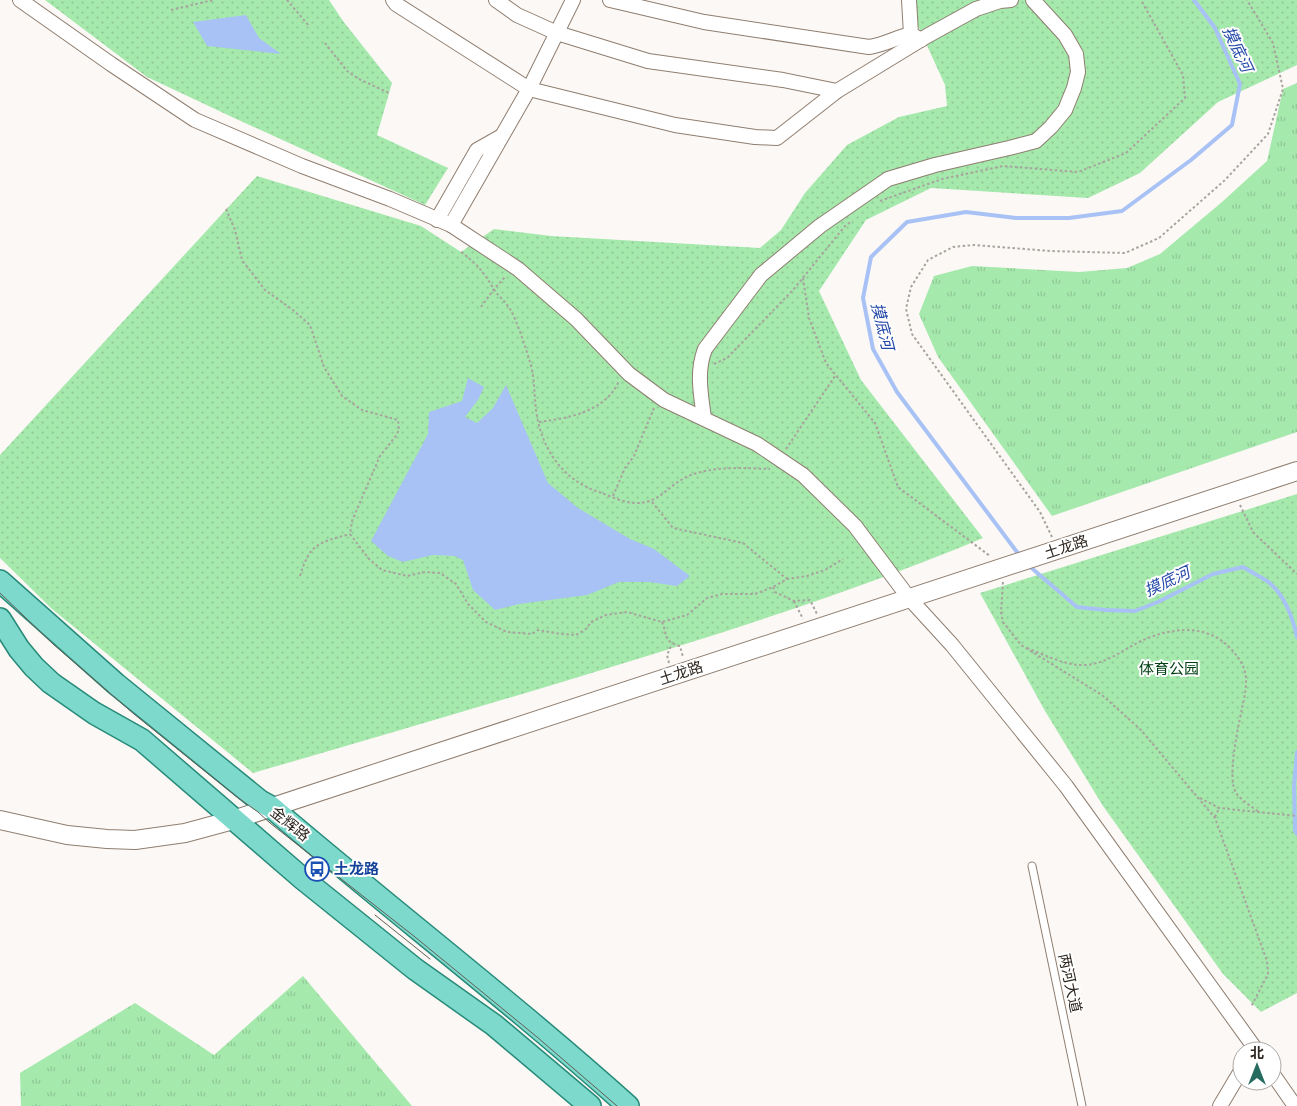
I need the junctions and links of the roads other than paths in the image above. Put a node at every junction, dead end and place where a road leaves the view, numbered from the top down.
1 (20, 0) edge
2 (393, 0) edge
3 (496, 0) edge
4 (573, 0) edge
5 (610, 0) edge
6 (909, 0) edge
7 (1011, 0) edge
8 (1033, 0) edge
9 (557, 33) junction
10 (916, 37) junction
11 (529, 89) junction
12 (837, 91) junction
13 (444, 223) junction
14 (704, 418) junction
15 (1297, 471) edge
16 (0, 581) edge
17 (909, 598) junction
18 (0, 618) edge
19 (271, 808) junction
20 (0, 820) edge
21 (233, 820) junction
22 (1032, 866) dead end
23 (1249, 1041) edge
24 (1232, 1086) edge
25 (1282, 1088) edge
26 (590, 1106) edge
27 (628, 1106) edge
28 (1082, 1106) edge
29 (1220, 1106) edge
30 (1294, 1106) edge

1 - 13 street
2 - 11 street
3 - 9 street
4 - 9 street
5 - 10 street
6 - 10 street
7 - 10 street
8 - 14 street
9 - 11 street
9 - 12 street
10 - 12 street
11 - 12 street
11 - 13 street
13 - 14 street
14 - 17 street
15 - 17 street, 土龙路
16 - 19 main road, 金辉路
17 - 19 street, 土龙路
17 - 23 street
18 - 21 main road
19 - 21 street, 土龙路
19 - 27 main road, 金辉路
20 - 21 street, 土龙路
21 - 26 main road
22 - 28 lane, 两河大道
24 - 29 street
25 - 30 street

